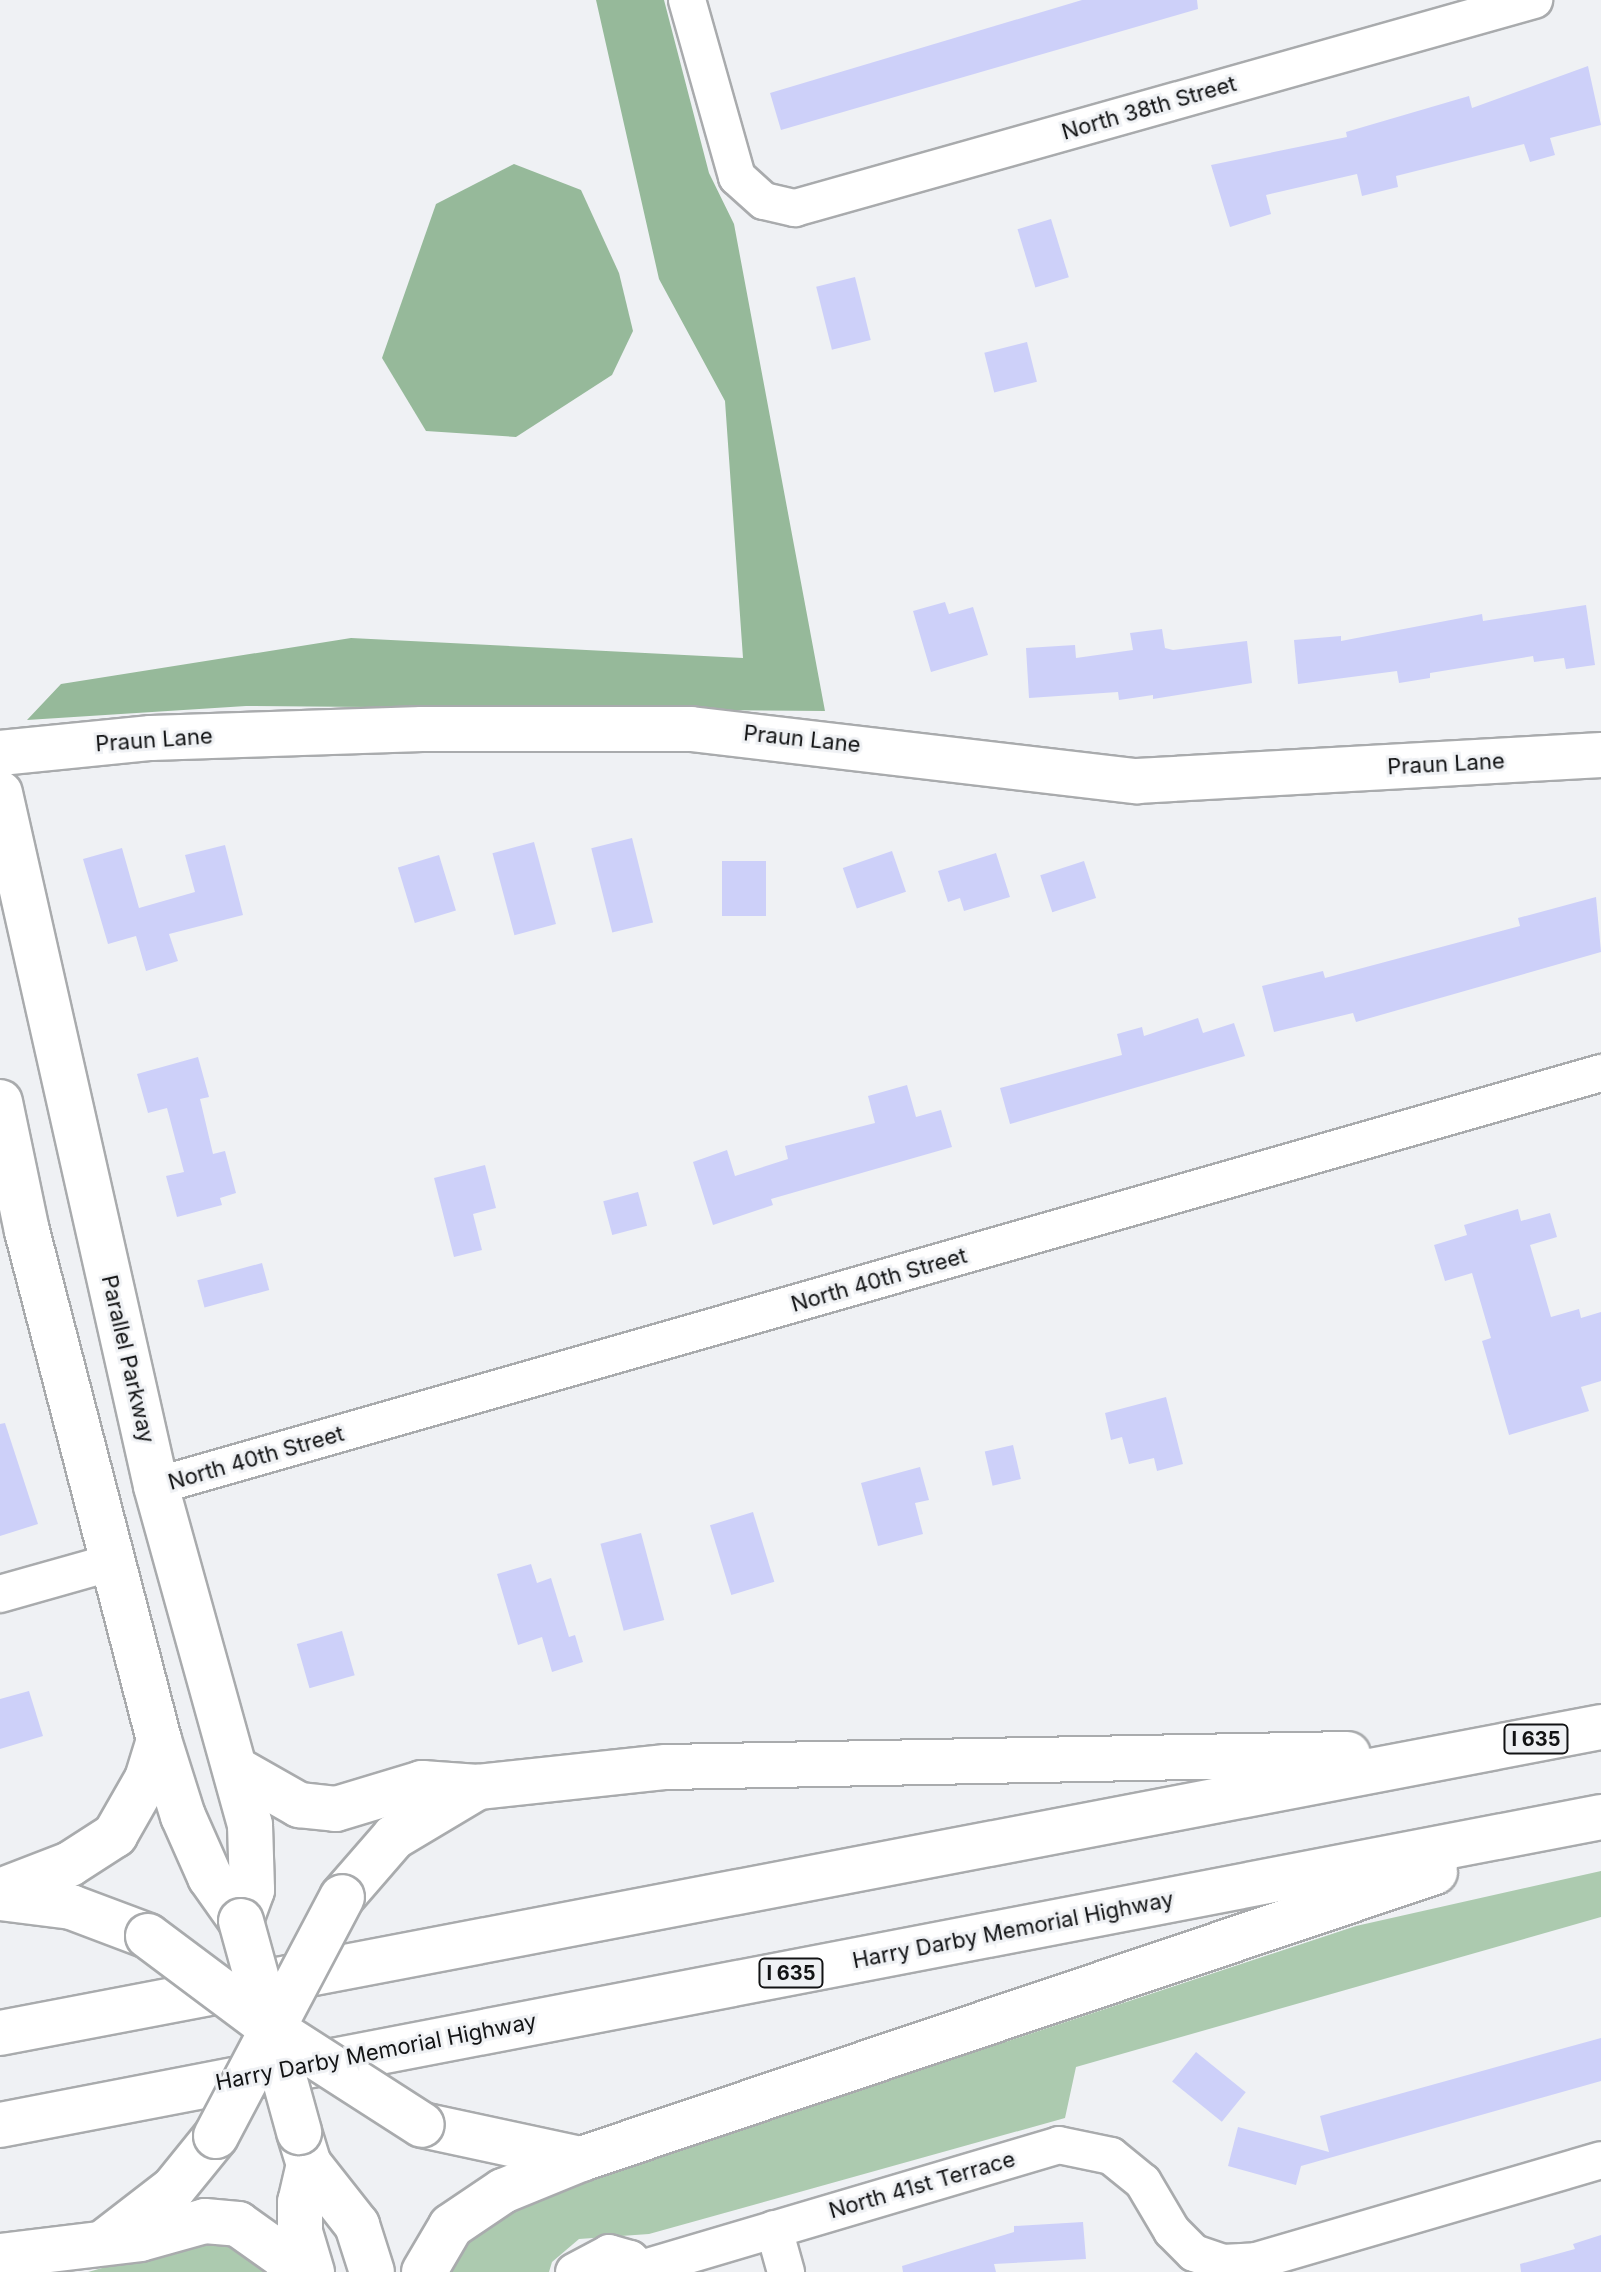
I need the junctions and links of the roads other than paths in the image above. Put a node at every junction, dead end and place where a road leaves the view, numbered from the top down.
1 (687, 0) edge
2 (1534, 0) edge
3 (0, 753) edge
4 (1601, 755) edge
5 (0, 793) edge
6 (1601, 1073) edge
7 (0, 1102) edge
8 (156, 1486) junction
9 (113, 1562) junction
10 (0, 1594) edge
11 (1601, 1727) edge
12 (159, 1740) junction
13 (1470, 1752) junction
14 (236, 1769) junction
15 (478, 1787) junction
16 (1592, 1819) edge
17 (0, 1891) edge
18 (0, 1898) edge
19 (241, 1921) junction
20 (271, 2028) junction
21 (0, 2033) edge
22 (0, 2125) edge
23 (304, 2148) junction
24 (581, 2159) junction
25 (1601, 2160) edge
26 (774, 2229) junction
27 (1172, 2231) junction
28 (102, 2243) junction
29 (0, 2256) edge
30 (1254, 2266) edge
31 (641, 2271) edge
32 (295, 2272) edge
33 (312, 2272) edge
34 (372, 2272) edge
35 (424, 2272) edge
36 (574, 2272) edge
37 (786, 2272) edge
38 (1176, 2272) edge

1 - 2 street, North 38th Street
3 - 4 main road, Praun Lane
5 - 8 main road, Parallel Parkway
6 - 8 street, North 40th Street
7 - 9 main road, Parallel Parkway
8 - 14 main road, Parallel Parkway
9 - 10 street
9 - 12 main road, Parallel Parkway
11 - 13 main road, I 635
12 - 17 main road
12 - 19 main road, Parallel Parkway
13 - 15 main road
13 - 21 main road, I 635
14 - 15 main road
14 - 19 main road, Parallel Parkway
15 - 20 main road, bridge
16 - 22 main road, Harry Darby Memorial Highway / I 635
16 - 24 main road
18 - 20 main road, bridge
19 - 20 main road, Parallel Parkway, bridge
20 - 23 main road, Parallel Parkway, bridge
20 - 24 main road, bridge
20 - 28 main road, bridge
23 - 33 main road, Parallel Parkway
23 - 34 main road, Parallel Parkway
24 - 35 main road
25 - 30 street, North 41st Terrace
26 - 27 street, North 41st Terrace
26 - 31 street, North 41st Terrace
26 - 37 street
27 - 30 street, North 41st Terrace
27 - 38 street, North 41st Terrace
28 - 29 main road
28 - 32 main road
31 - 36 street

